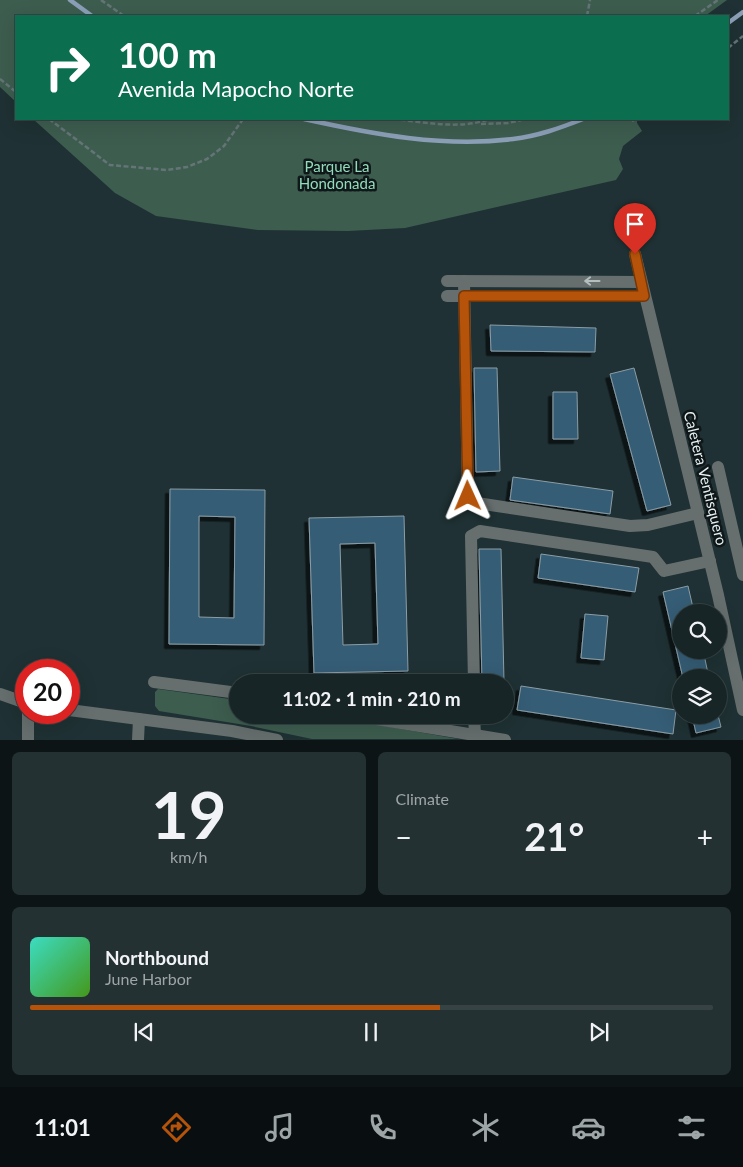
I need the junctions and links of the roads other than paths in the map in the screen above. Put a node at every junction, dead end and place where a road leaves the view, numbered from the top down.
1 (635, 254) dead end
2 (447, 280) dead end
3 (464, 281) junction
4 (641, 282) junction
5 (447, 296) dead end
6 (464, 296) junction
7 (644, 296) junction
8 (718, 467) dead end
9 (698, 513) junction
10 (710, 561) junction
11 (743, 575) edge
12 (474, 674) edge
13 (154, 682) dead end
14 (229, 692) edge
15 (0, 694) edge
16 (15, 699) edge
17 (743, 707) edge
18 (80, 711) edge
19 (138, 719) junction
20 (28, 724) edge
21 (407, 724) edge
22 (474, 724) edge
23 (475, 735) junction
24 (28, 740) edge
25 (138, 740) edge
26 (277, 740) edge
27 (505, 740) edge

1 - 4 street, Caletera Ventisquero
2 - 3 street
4 -> 3 street
3 - 6 street
4 - 7 street, Caletera Ventisquero
5 - 6 street
6 - 7 street
6 - 9 street
7 - 9 street, Caletera Ventisquero
8 - 11 street
9 - 10 street, Caletera Ventisquero
10 - 12 street
10 - 17 street, Caletera Ventisquero
13 - 14 street
15 - 16 street
18 - 19 street
19 - 25 street
19 - 26 street
20 - 24 street
21 - 23 street
22 - 23 street
23 - 27 street

